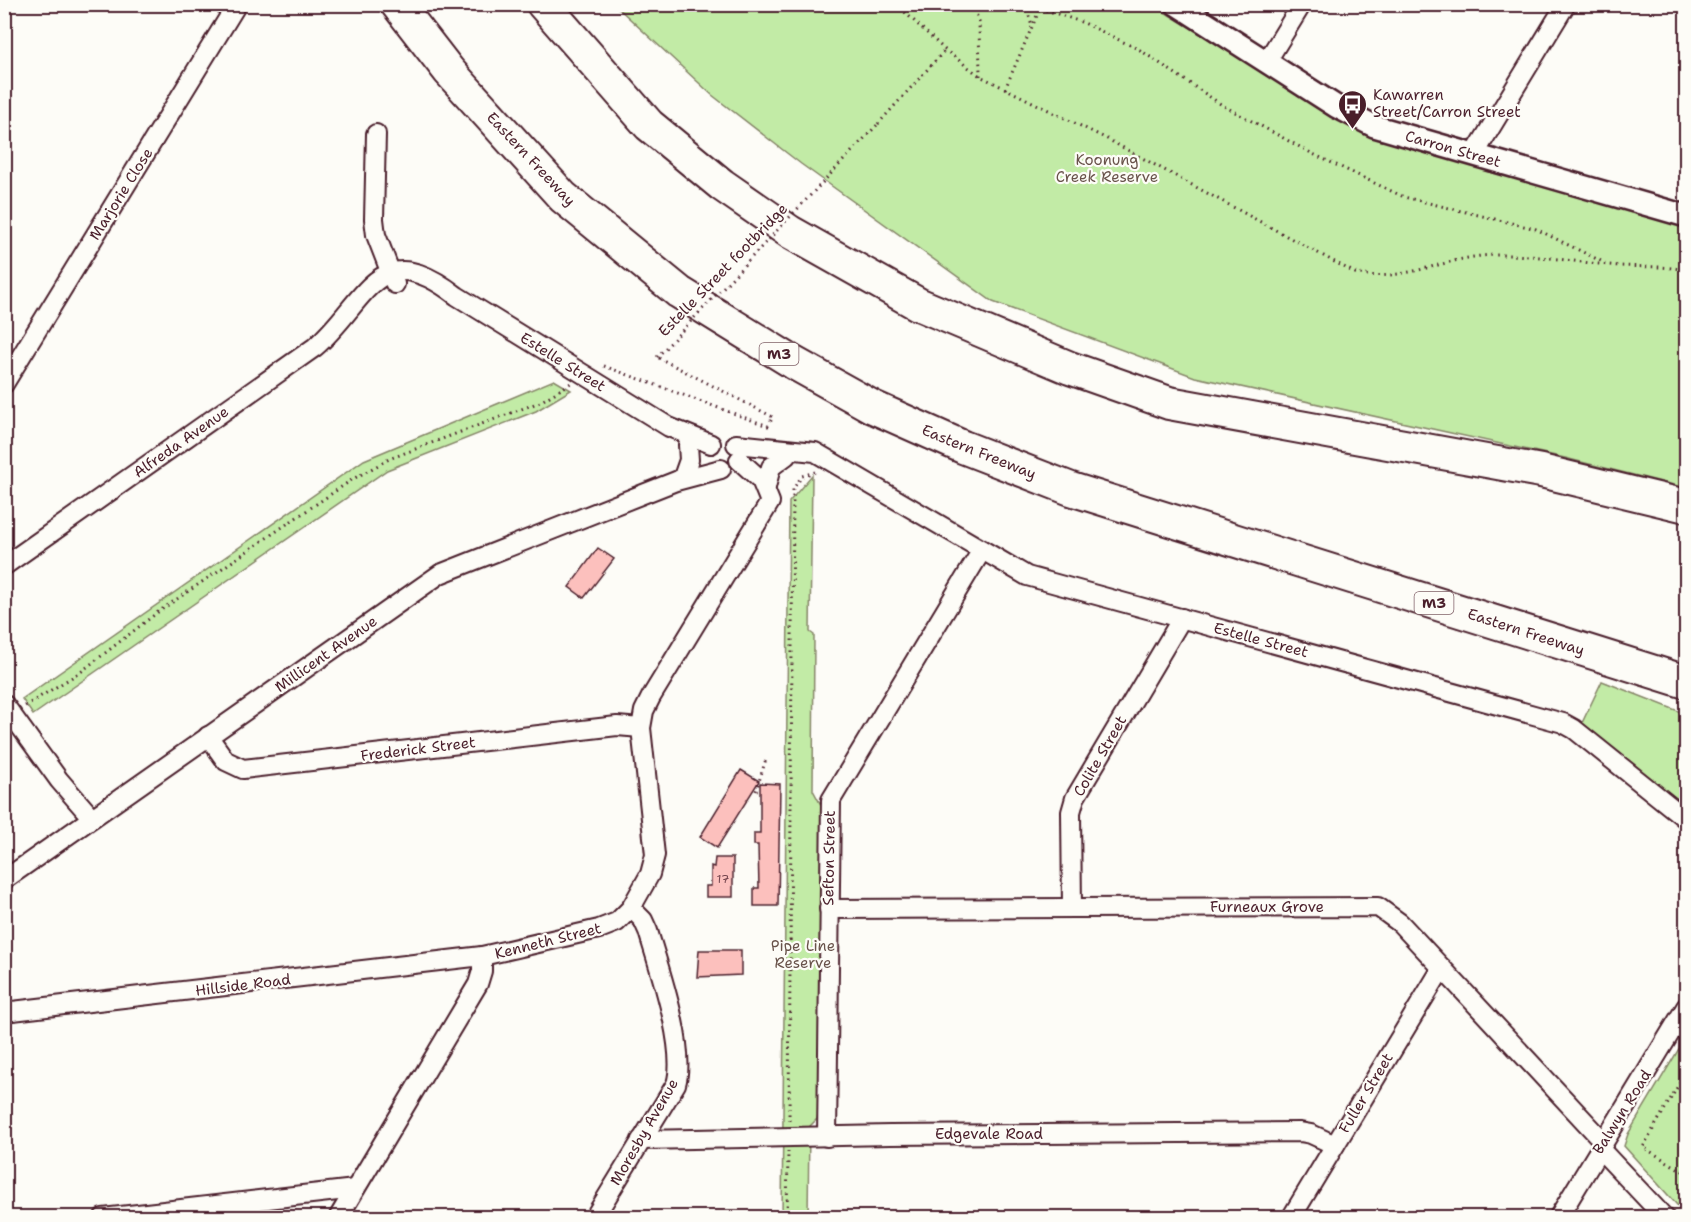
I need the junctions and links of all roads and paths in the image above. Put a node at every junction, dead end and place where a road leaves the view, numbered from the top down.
1 (237, 4) edge
2 (397, 4) edge
3 (543, 4) edge
4 (896, 4) edge
5 (972, 4) edge
6 (1024, 4) edge
7 (1176, 4) edge
8 (1302, 4) edge
9 (1566, 4) edge
10 (1041, 6) edge
11 (1032, 27) junction
12 (945, 51) junction
13 (1267, 61) junction
14 (980, 76) junction
15 (1005, 89) junction
16 (376, 134) dead end
17 (1474, 155) junction
18 (1686, 216) edge
19 (1609, 266) junction
20 (1686, 270) edge
21 (393, 279) junction
22 (580, 372) junction
23 (4, 384) edge
24 (669, 427) junction
25 (688, 445) junction
26 (786, 456) junction
27 (724, 457) junction
28 (824, 467) junction
29 (680, 479) junction
30 (766, 487) junction
31 (1686, 506) edge
32 (754, 525) junction
33 (982, 550) junction
34 (4, 566) edge
35 (1182, 618) junction
36 (1686, 682) edge
37 (8, 709) edge
38 (641, 728) junction
39 (208, 736) junction
40 (766, 759) dead end
41 (756, 792) dead end
42 (1686, 819) edge
43 (87, 821) junction
44 (4, 880) edge
45 (1072, 908) junction
46 (631, 909) junction
47 (829, 909) junction
48 (482, 956) junction
49 (1443, 968) junction
50 (1686, 1007) edge
51 (4, 1012) edge
52 (1686, 1072) edge
53 (827, 1137) junction
54 (788, 1138) junction
55 (641, 1140) junction
56 (1335, 1145) junction
57 (1602, 1145) junction
58 (1686, 1173) edge
59 (355, 1189) junction
60 (104, 1218) edge
61 (338, 1218) edge
62 (594, 1218) edge
63 (787, 1218) edge
64 (1291, 1218) edge
65 (1558, 1218) edge
66 (1665, 1218) edge

1 - 23 street, Marjorie Close
2 - 36 highway, Eastern Freeway / M3
3 - 31 highway
4 - 12 path
5 - 14 path
6 - 11 path
7 - 13 street, Carron Street
8 - 13 street
9 - 17 street
10 - 11 path
10 - 19 path
11 - 15 path
12 - 14 path
12 - 22 path, Estelle Street footbridge, bridge
13 - 17 street, Carron Street
14 - 15 path
15 - 19 path
16 - 21 street
17 - 18 street, Carron Street
19 - 20 path
21 - 22 street, Estelle Street
21 - 34 street, Alfreda Avenue
22 - 24 street, Estelle Street
22 - 37 path
24 - 25 street, Estelle Street
24 - 27 street, Estelle Street
25 - 27 street, Estelle Street
25 - 29 street
26 - 27 street, Estelle Street
26 - 28 street, Estelle Street
26 - 30 street
27 - 28 street, Estelle Street
27 - 29 street, Millicent Avenue
27 - 30 street
27 - 32 street, Kenneth Street
28 - 33 street, Estelle Street
28 - 54 path
29 - 39 street, Millicent Avenue
30 - 32 street, Kenneth Street
32 - 38 street, Kenneth Street
33 - 35 street, Estelle Street
33 - 47 street, Sefton Street
35 - 42 street, Estelle Street
35 - 45 street, Colite Street
37 - 43 street
38 - 39 street, Frederick Street
38 - 46 street, Kenneth Street
39 - 43 street, Millicent Avenue
40 - 41 path
43 - 44 street, Millicent Avenue
45 - 47 street, Furneaux Grove
45 - 49 street, Furneaux Grove
46 - 48 street, Kenneth Street
46 - 55 street, Moresby Avenue
47 - 53 street, Sefton Street
48 - 51 street, Hillside Road
48 - 59 street, Kenneth Street
49 - 56 street, Fuller Street
49 - 57 street, Furneaux Grove
50 - 57 street, Balwyn Road
52 - 58 path
53 - 54 street, Edgevale Road
53 - 56 street, Edgevale Road
54 - 55 street, Edgevale Road
54 - 63 path
55 - 62 street, Moresby Avenue
56 - 64 street, Fuller Street
57 - 65 street, Balwyn Road
57 - 66 street, Furneaux Grove
59 - 60 street
59 - 61 street, Kenneth Street

